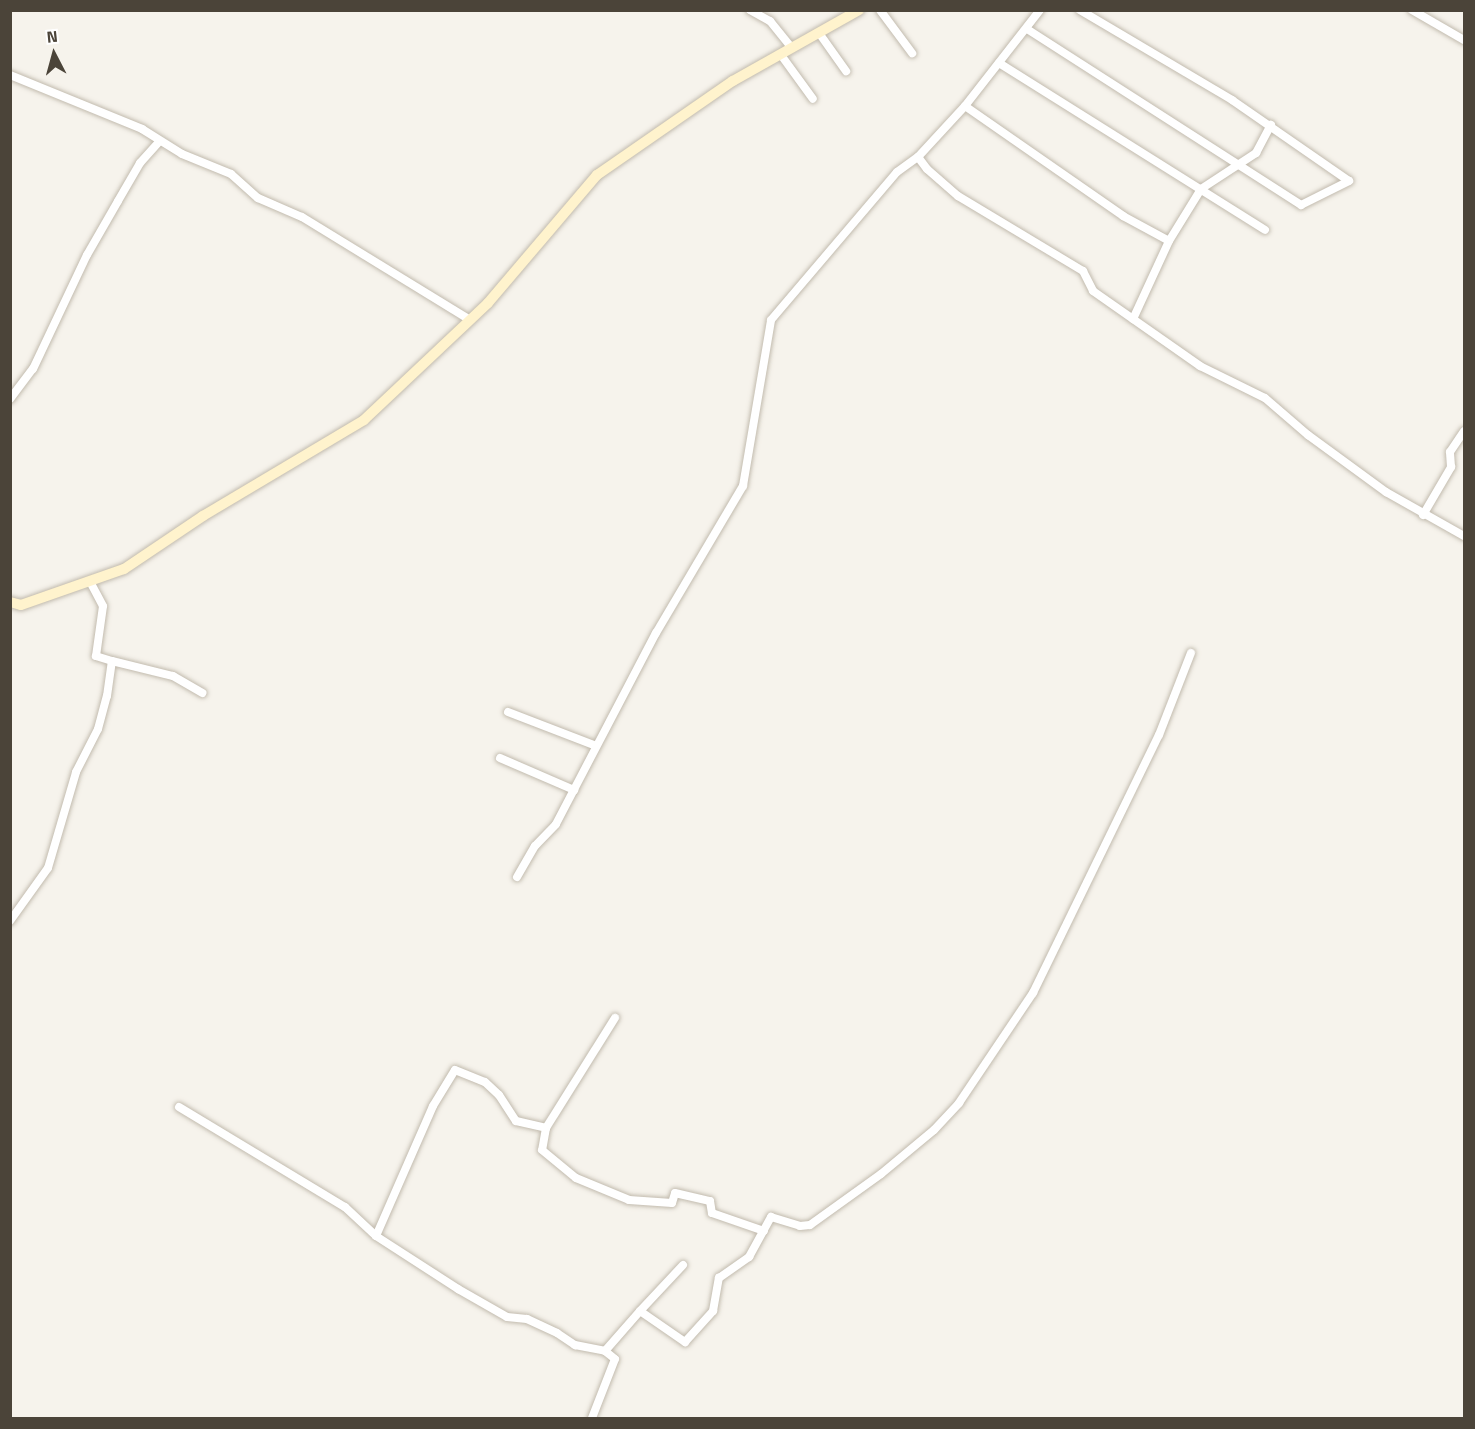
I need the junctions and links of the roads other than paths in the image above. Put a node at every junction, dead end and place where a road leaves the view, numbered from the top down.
1 (750, 10) edge
2 (860, 10) edge
3 (880, 10) edge
4 (1040, 10) edge
5 (1080, 10) edge
6 (1412, 10) edge
7 (1028, 29) junction
8 (819, 33) junction
9 (1464, 40) edge
10 (792, 48) junction
11 (912, 53) dead end
12 (781, 55) junction
13 (999, 63) junction
14 (846, 71) dead end
15 (10, 75) edge
16 (813, 99) dead end
17 (965, 106) junction
18 (1271, 126) junction
19 (159, 142) junction
20 (918, 157) junction
21 (1238, 164) junction
22 (1201, 189) junction
23 (1265, 230) dead end
24 (1169, 241) junction
25 (1133, 319) junction
26 (470, 320) junction
27 (10, 399) edge
28 (1464, 431) edge
29 (1423, 515) junction
30 (1464, 536) edge
31 (90, 582) junction
32 (10, 602) edge
33 (1191, 653) dead end
34 (112, 661) junction
35 (202, 693) dead end
36 (508, 712) dead end
37 (596, 747) junction
38 (500, 758) dead end
39 (574, 790) junction
40 (517, 877) dead end
41 (10, 921) edge
42 (615, 1018) dead end
43 (179, 1107) dead end
44 (546, 1128) junction
45 (764, 1231) junction
46 (376, 1236) junction
47 (683, 1265) dead end
48 (640, 1311) junction
49 (605, 1350) junction
50 (592, 1419) edge

1 - 10 street
2 - 8 street
3 - 11 street
4 - 7 street
5 - 18 street
6 - 9 street
7 - 13 street
7 - 21 street
8 - 10 street
8 - 14 street
10 - 12 street
12 - 16 street
12 - 26 street
13 - 17 street
13 - 22 street
15 - 19 street
17 - 20 street
17 - 24 street
18 - 21 street
18 - 21 street
19 - 26 street
19 - 27 street
20 - 25 street
20 - 37 street
21 - 22 street
22 - 23 street
22 - 24 street
24 - 25 street
25 - 29 street
26 - 31 street
28 - 29 street
29 - 30 street
31 - 32 street
31 - 34 street
33 - 45 street
34 - 35 street
34 - 41 street
36 - 37 street
37 - 39 street
38 - 39 street
39 - 40 street
42 - 44 street
43 - 46 street
44 - 45 street
44 - 46 street
45 - 48 street
46 - 49 street
47 - 48 street
48 - 49 street
49 - 50 street

